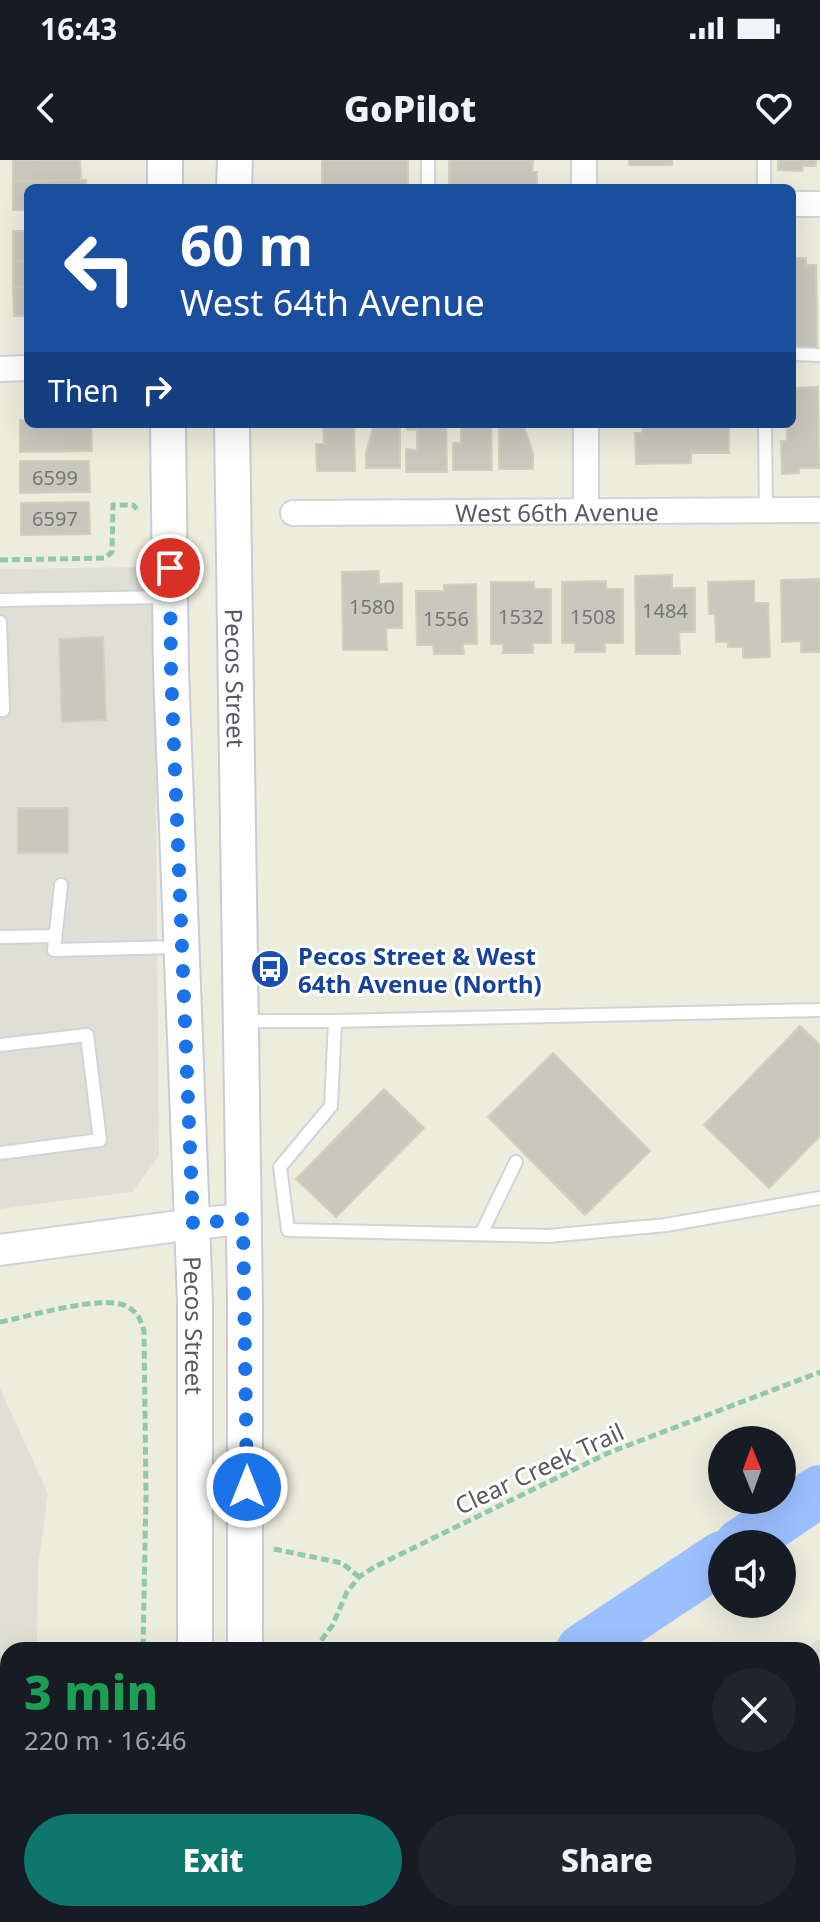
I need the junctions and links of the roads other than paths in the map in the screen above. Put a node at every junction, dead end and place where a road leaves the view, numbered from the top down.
1 (165, 160) edge
2 (235, 160) edge
3 (428, 160) edge
4 (584, 160) edge
5 (764, 160) edge
6 (165, 184) edge
7 (234, 184) edge
8 (428, 184) edge
9 (584, 184) edge
10 (764, 184) edge
11 (796, 204) edge
12 (820, 204) edge
13 (796, 354) edge
14 (820, 355) edge
15 (24, 368) edge
16 (0, 369) edge
17 (168, 428) edge
18 (232, 428) edge
19 (586, 428) edge
20 (765, 428) edge
21 (766, 510) junction
22 (820, 510) edge
23 (586, 511) junction
24 (293, 513) dead end
25 (170, 596) junction
26 (0, 600) edge
27 (0, 622) edge
28 (0, 710) edge
29 (61, 885) dead end
30 (55, 936) junction
31 (0, 937) edge
32 (182, 947) junction
33 (820, 1010) edge
34 (240, 1021) junction
35 (335, 1021) junction
36 (0, 1045) edge
37 (0, 1153) edge
38 (516, 1162) dead end
39 (820, 1198) edge
40 (243, 1219) junction
41 (193, 1224) junction
42 (481, 1234) junction
43 (0, 1250) edge
44 (195, 1642) edge
45 (245, 1642) edge

1 - 6 main road
2 - 7 main road
3 - 8 lane
4 - 9 street
5 - 10 lane
11 - 12 street
13 - 14 lane
15 - 16 street
17 - 25 main road, Pecos Street
18 - 34 main road, Pecos Street
19 - 23 street
20 - 21 lane
21 - 22 street, West 66th Avenue
21 - 23 street, West 66th Avenue
23 - 24 street, West 66th Avenue
25 - 26 lane
25 - 32 main road, Pecos Street
27 - 28 lane
29 - 30 lane
30 - 31 lane
30 - 32 lane
32 - 41 main road, Pecos Street
33 - 35 lane
34 - 35 lane
34 - 40 main road, Pecos Street
35 - 42 lane
36 - 37 lane
38 - 42 lane
39 - 42 lane
40 - 41 street
40 - 45 main road, Pecos Street
41 - 43 street
41 - 44 main road, Pecos Street

